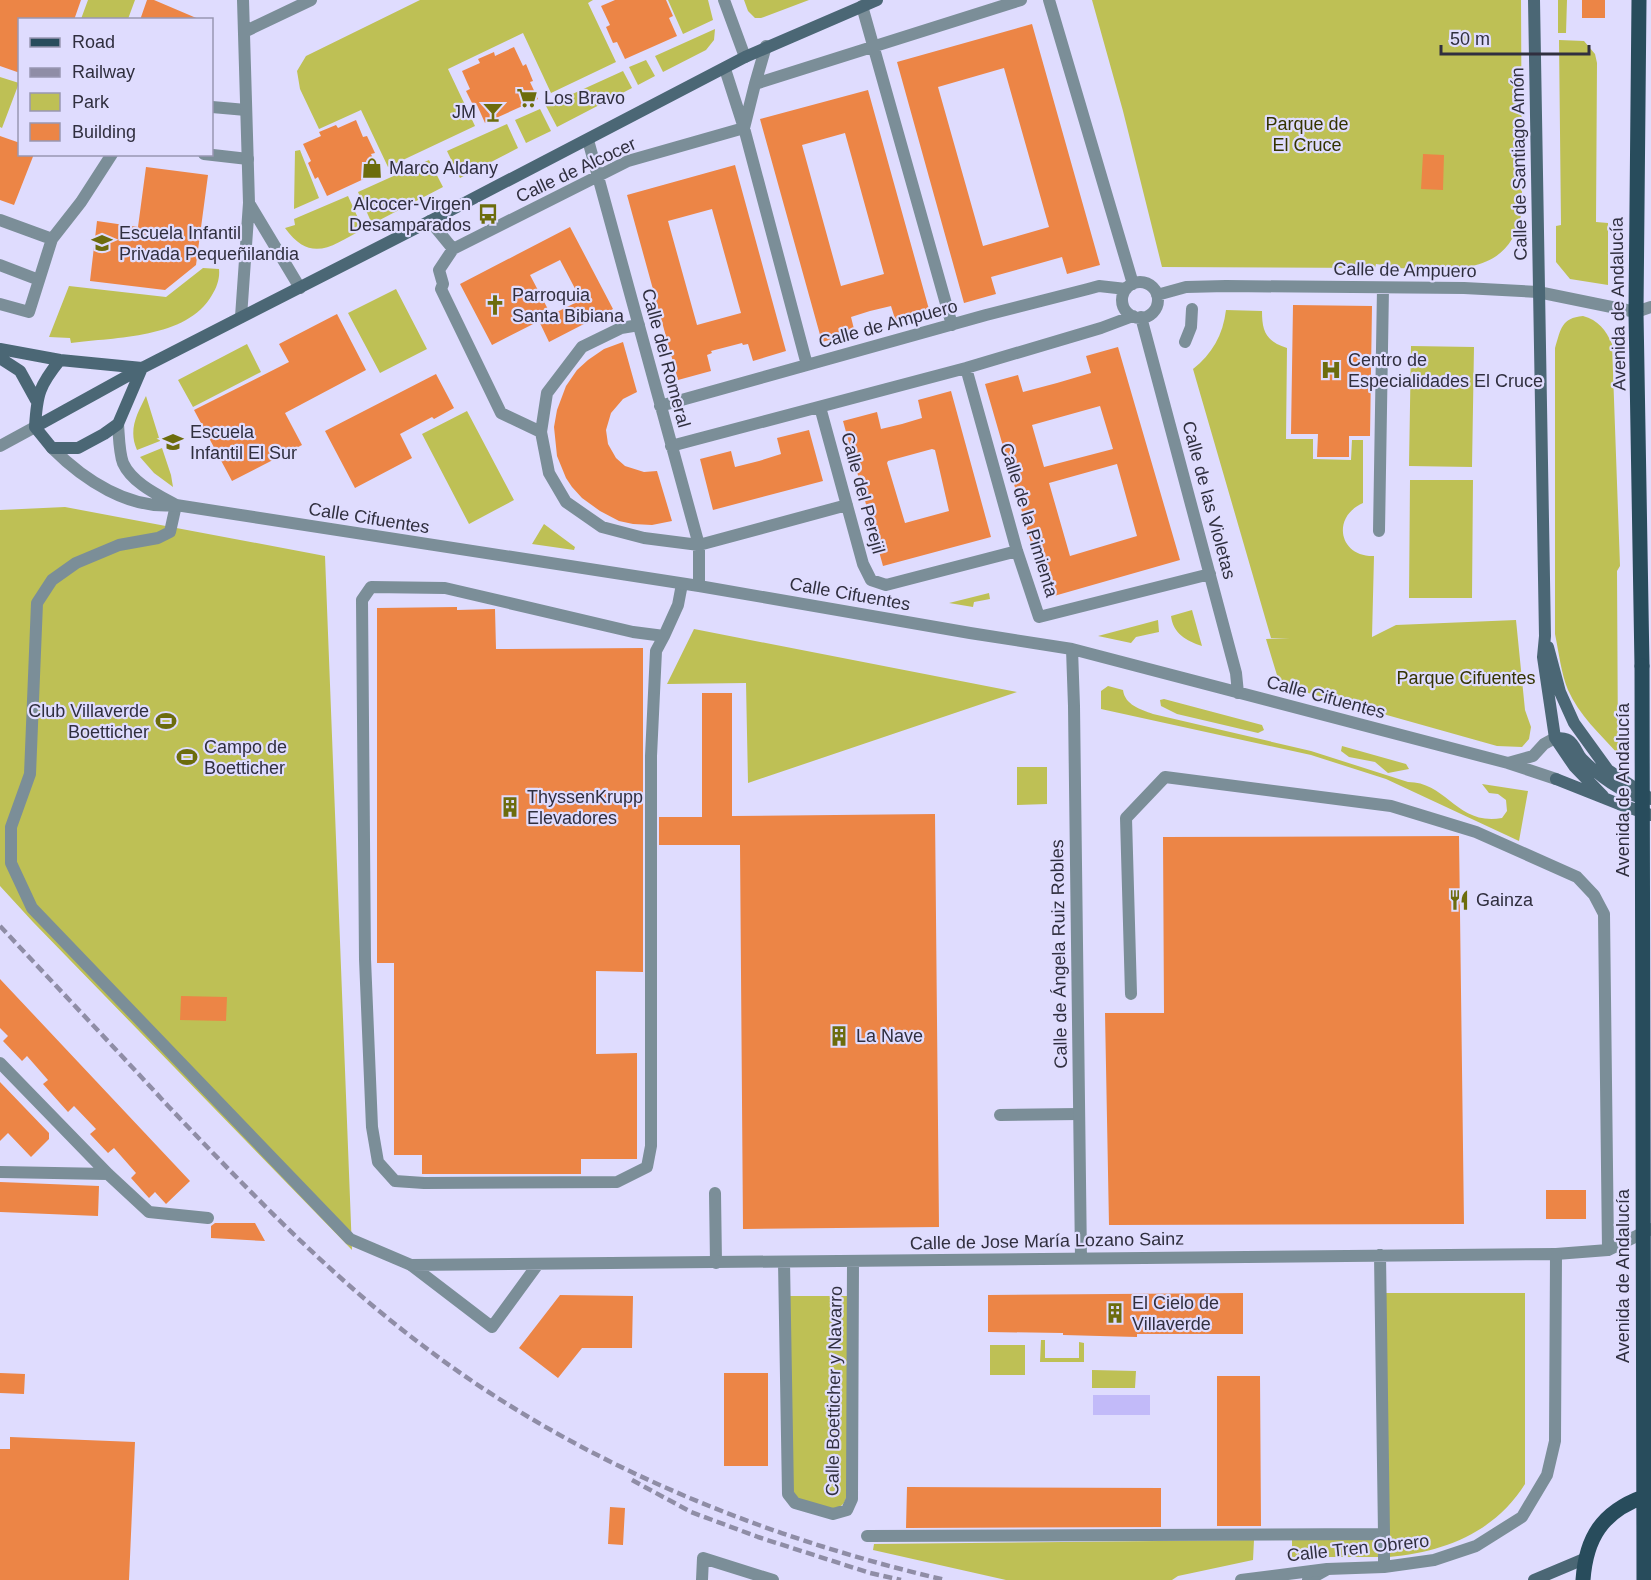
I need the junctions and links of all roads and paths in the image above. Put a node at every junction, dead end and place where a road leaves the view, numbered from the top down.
1 (243, 0) edge
2 (311, 0) edge
3 (724, 0) edge
4 (877, 0) edge
5 (1021, 0) edge
6 (1049, 0) edge
7 (1534, 0) edge
8 (1639, 0) edge
9 (862, 6) junction
10 (244, 32) junction
11 (766, 46) junction
12 (873, 46) junction
13 (745, 57) junction
14 (725, 69) junction
15 (755, 84) junction
16 (213, 107) edge
17 (246, 110) junction
18 (744, 128) junction
19 (588, 140) junction
20 (213, 155) edge
21 (111, 156) edge
22 (248, 159) junction
23 (598, 177) junction
24 (249, 203) junction
25 (0, 220) edge
26 (430, 222) junction
27 (52, 238) junction
28 (453, 249) junction
29 (0, 265) edge
30 (39, 280) junction
31 (1130, 286) junction
32 (300, 288) junction
33 (1383, 288) junction
34 (1538, 292) junction
35 (1157, 295) junction
36 (0, 304) edge
37 (1651, 307) edge
38 (1192, 309) dead end
39 (1636, 312) junction
40 (241, 317) junction
41 (1137, 317) junction
42 (639, 325) junction
43 (952, 325) junction
44 (1185, 342) dead end
45 (0, 349) edge
46 (0, 358) edge
47 (60, 360) junction
48 (807, 364) junction
49 (142, 368) junction
50 (966, 368) junction
51 (36, 400) junction
52 (660, 406) junction
53 (820, 407) junction
54 (118, 424) junction
55 (35, 427) junction
56 (541, 432) junction
57 (0, 446) edge
58 (671, 446) junction
59 (52, 448) junction
60 (176, 505) junction
61 (847, 505) junction
62 (1379, 531) dead end
63 (699, 545) junction
64 (1017, 551) junction
65 (1210, 574) junction
66 (682, 584) junction
67 (699, 586) junction
68 (664, 636) junction
69 (1545, 636) junction
70 (1072, 649) junction
71 (1238, 693) junction
72 (1579, 731) junction
73 (1555, 738) junction
74 (1576, 761) junction
75 (1508, 763) junction
76 (1556, 779) junction
77 (1603, 796) junction
78 (1651, 800) edge
79 (1651, 815) edge
80 (1131, 994) dead end
81 (0, 1063) edge
82 (1078, 1114) junction
83 (1000, 1115) dead end
84 (0, 1172) edge
85 (108, 1174) junction
86 (715, 1193) dead end
87 (208, 1218) dead end
88 (1651, 1229) edge
89 (1608, 1250) junction
90 (1556, 1254) junction
91 (1380, 1255) junction
92 (1081, 1259) junction
93 (853, 1261) junction
94 (784, 1262) junction
95 (716, 1263) junction
96 (538, 1264) junction
97 (411, 1265) junction
98 (1647, 1497) edge
99 (1384, 1534) junction
100 (867, 1536) dead end
101 (1584, 1559) junction
102 (1384, 1567) junction
103 (1327, 1569) junction
104 (702, 1580) edge
105 (773, 1580) edge
106 (1241, 1580) edge
107 (1308, 1580) edge
108 (1534, 1580) edge
109 (1583, 1580) edge
110 (1644, 1580) edge

1 - 10 street
2 - 10 street
3 - 13 street
4 - 9 main road, Calle de Alcocer
5 - 12 street
6 - 31 street
7 - 34 main road, Calle de Santiago Amón
8 - 39 main road, Avenida de Andalucía
9 - 11 main road, Calle de Alcocer
9 - 12 street
10 - 17 street
11 - 13 main road, Calle de Alcocer
11 - 15 street
12 - 15 street
12 - 43 street
13 - 14 main road, Calle de Alcocer
14 - 18 street
14 - 19 main road, Calle de Alcocer
15 - 18 street
16 - 17 street
17 - 22 street
18 - 23 street, Calle de Alcocer
18 - 48 street
19 - 23 street, Calle del Romeral
19 - 26 main road, Calle de Alcocer
20 - 22 street
21 - 27 street
22 - 24 street
23 - 28 street, Calle de Alcocer
23 - 42 street, Calle del Romeral
24 - 32 street
24 - 40 street
25 - 27 street
26 - 28 street
26 - 32 main road, Calle de Alcocer
27 - 30 street
28 - 56 street
29 - 30 street
30 - 36 street
31 - 35 street
31 - 41 street
31 - 43 street, Calle de Ampuero
32 - 40 main road, Calle de Alcocer
33 - 34 street, Calle de Ampuero
33 - 35 street, Calle de Ampuero
33 - 62 street
34 - 39 street, Calle de Ampuero
34 - 69 main road, Calle de Santiago Amón
35 - 41 street
37 - 39 street, Calle de Ampuero
38 - 44 street
39 - 98 main road, Avenida de Andalucía, bridge
40 - 49 main road, Calle de Alcocer
41 - 50 street
41 - 65 street, Calle de las Violetas
42 - 52 street, Calle del Romeral
42 - 56 street
43 - 48 street, Calle de Ampuero
45 - 47 main road
46 - 51 main road
47 - 49 main road
47 - 51 main road
48 - 52 street, Calle de Ampuero
49 - 54 main road
49 - 55 main road, Calle de Alcocer
50 - 53 street
50 - 64 street, Calle de la Pimienta
51 - 55 main road
52 - 58 street, Calle del Romeral
53 - 58 street
53 - 61 street, Calle del Perejil
54 - 59 main road
54 - 60 street, Calle Cifuentes
55 - 57 street
55 - 59 main road
56 - 63 street
58 - 63 street, Calle del Romeral
59 - 60 street, Calle Cifuentes
60 - 66 street, Calle Cifuentes
60 - 97 street
61 - 63 street
61 - 64 street, Calle del Perejil
63 - 67 street, Calle del Romeral
64 - 65 street, Calle de la Pimienta
65 - 71 street, Calle de las Violetas
66 - 67 street, Calle Cifuentes
66 - 68 street
67 - 70 street, Calle Cifuentes
68 - 68 street
69 - 72 main road
69 - 73 main road
70 - 71 street, Calle Cifuentes
70 - 82 street, Calle de Ángela Ruiz Robles
71 - 75 street, Calle Cifuentes
72 - 74 main road
72 - 78 main road
73 - 74 main road
73 - 75 street
74 - 76 main road
74 - 77 main road
74 - 78 main road
75 - 76 street, Calle Cifuentes
76 - 77 main road
77 - 79 main road
80 - 89 street
81 - 85 street
82 - 83 street
82 - 92 street, Calle de Ángela Ruiz Robles
84 - 85 street
85 - 87 street
86 - 95 street
88 - 89 street
89 - 90 street, Calle de Jose María Lozano Sainz
90 - 91 street, Calle de Jose María Lozano Sainz
90 - 102 street, Calle Tren Obrero
91 - 92 street, Calle de Jose María Lozano Sainz
91 - 99 street
92 - 93 street, Calle de Jose María Lozano Sainz
93 - 94 street, Calle de Jose María Lozano Sainz
93 - 94 street, Calle Boetticher y Navarro
94 - 95 street, Calle de Jose María Lozano Sainz
95 - 96 street, Calle de Jose María Lozano Sainz
96 - 97 street, Calle de Jose María Lozano Sainz
96 - 97 street
98 - 101 main road, bridge
98 - 110 main road, Avenida de Andalucía, bridge
99 - 100 street
99 - 102 street
101 - 108 main road
101 - 109 main road, bridge
102 - 103 street, Calle Tren Obrero
103 - 106 street, Calle Tren Obrero
103 - 107 street
104 - 105 street

